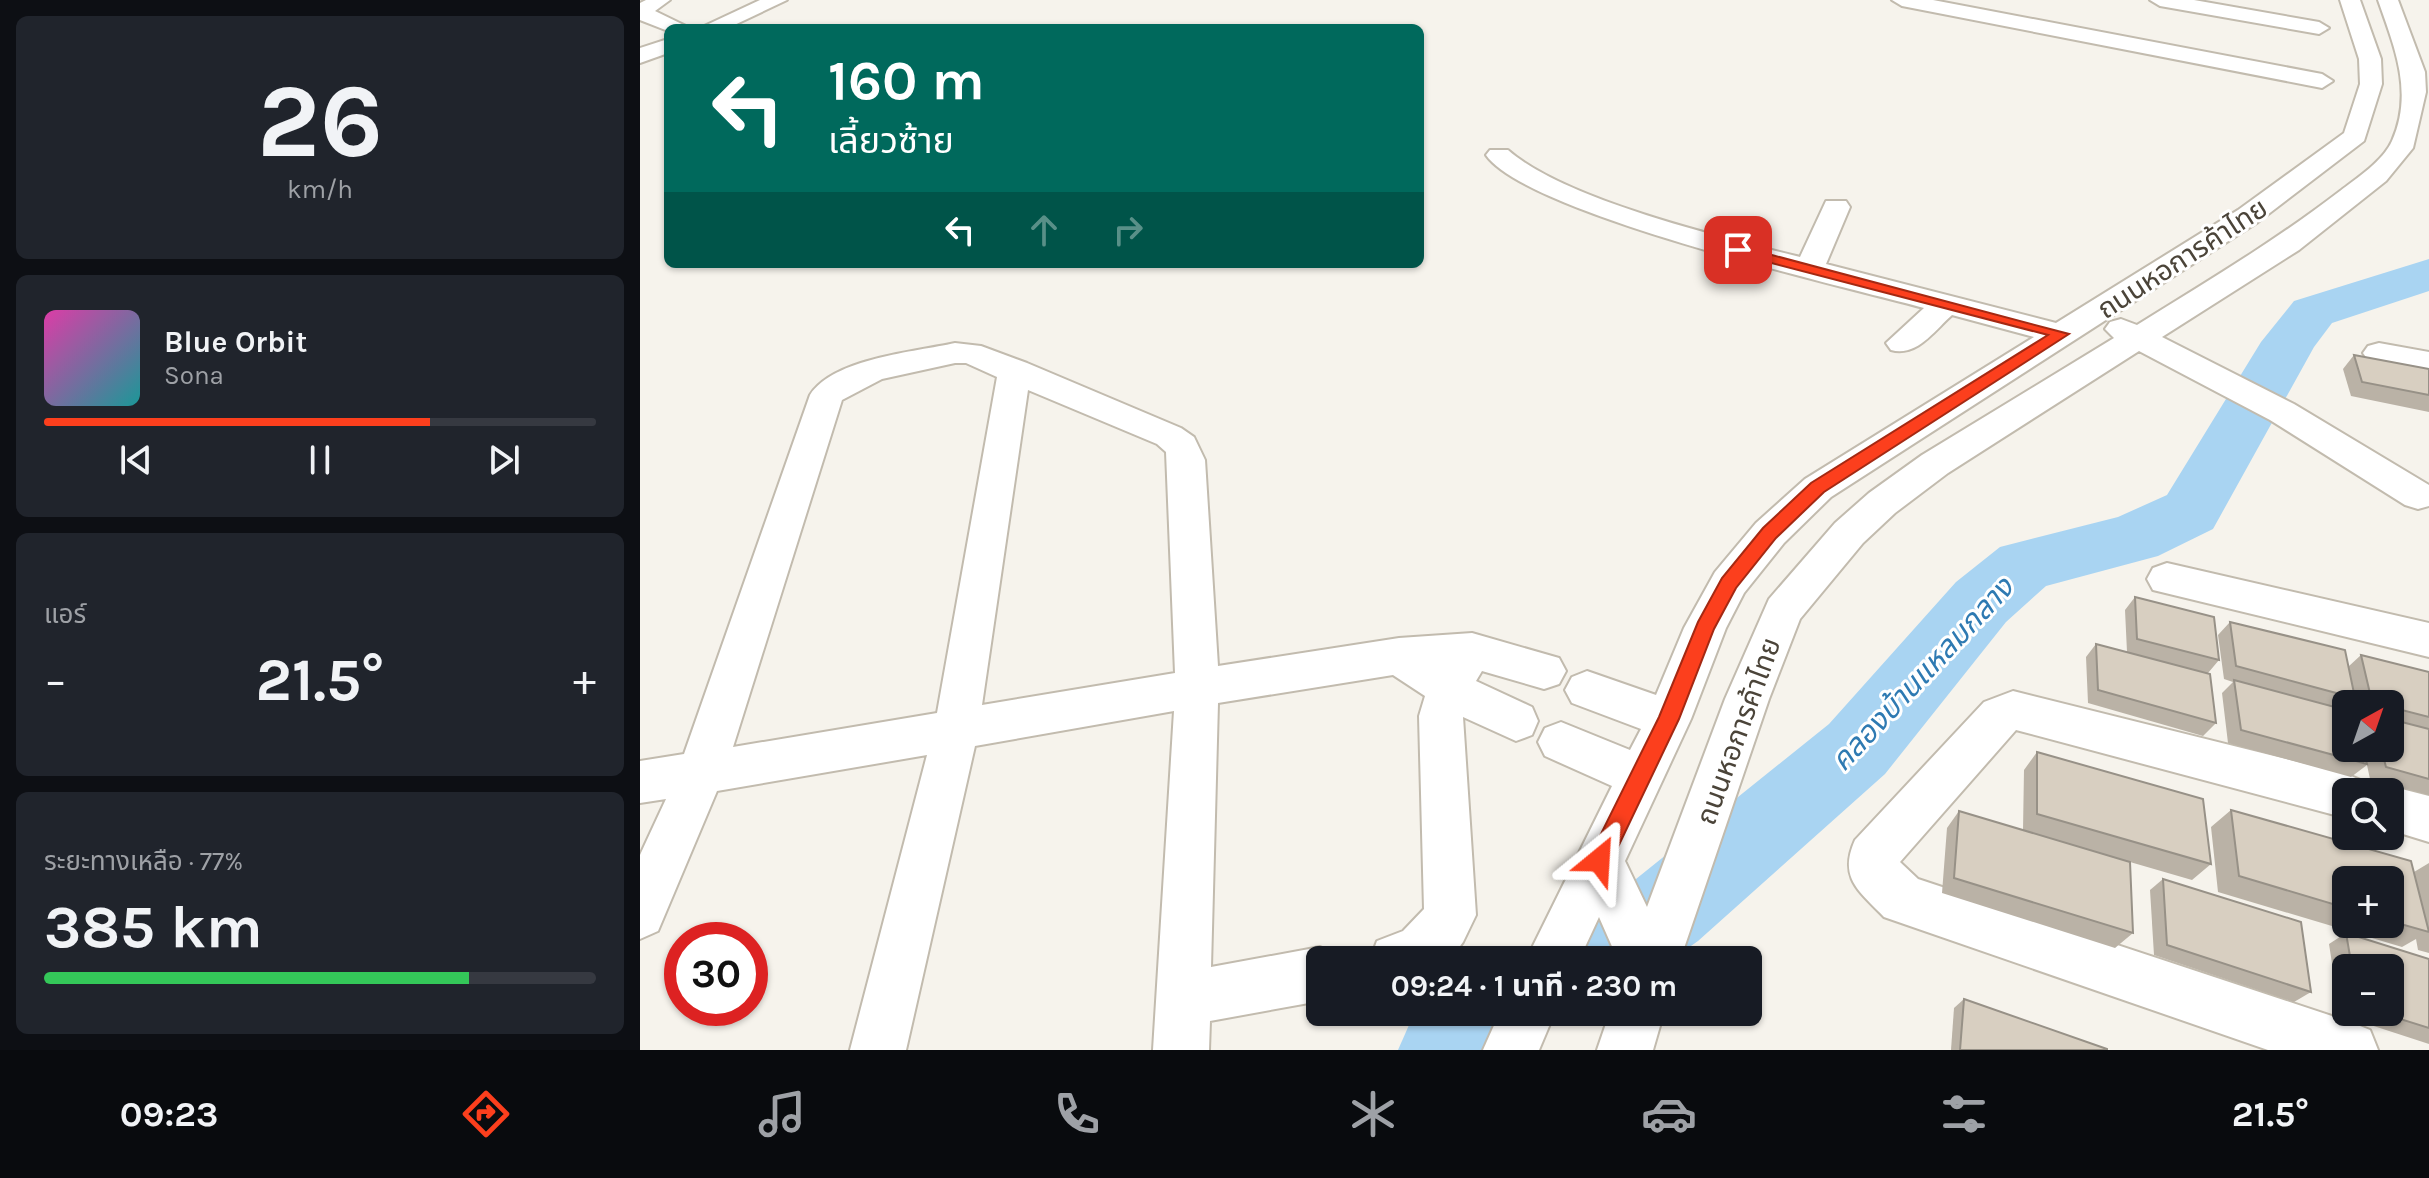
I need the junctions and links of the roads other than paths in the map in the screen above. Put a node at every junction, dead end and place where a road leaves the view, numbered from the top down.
1 (777, 0) edge
2 (1902, 0) edge
3 (2160, 0) edge
4 (2350, 0) edge
5 (2388, 0) edge
6 (648, 9) edge
7 (673, 24) edge
8 (720, 24) edge
9 (2319, 28) dead end
10 (640, 37) edge
11 (664, 47) edge
12 (664, 47) edge
13 (640, 56) edge
14 (2322, 81) dead end
15 (1499, 155) dead end
16 (1836, 207) dead end
17 (1810, 268) junction
18 (1946, 304) junction
19 (2093, 315) junction
20 (2061, 334) junction
21 (2139, 338) junction
22 (1902, 343) dead end
23 (2379, 353) dead end
24 (2429, 362) edge
25 (1015, 370) junction
26 (2418, 496) dead end
27 (2167, 579) dead end
28 (2429, 640) edge
29 (1461, 670) junction
30 (1544, 671) dead end
31 (1197, 685) junction
32 (1587, 690) dead end
33 (1669, 719) junction
34 (1516, 721) dead end
35 (956, 731) junction
36 (1561, 742) dead end
37 (701, 773) junction
38 (1641, 777) junction
39 (640, 782) edge
40 (2332, 792) edge
41 (2404, 812) edge
42 (2429, 819) edge
43 (1594, 870) junction
44 (640, 913) edge
45 (1428, 946) edge
46 (1559, 946) edge
47 (1651, 946) edge
48 (1657, 946) edge
49 (1306, 979) edge
50 (1182, 1024) edge
51 (1522, 1026) edge
52 (1633, 1026) edge
53 (878, 1050) edge
54 (1511, 1050) edge
55 (1625, 1050) edge
56 (2350, 1050) edge

1 - 8 street
2 - 14 street
3 - 9 street
4 - 19 street, ถนนหอการค้าไทย
5 - 21 street, ถนนหอการค้าไทย
6 - 7 street
10 - 11 street
12 - 13 street
15 - 17 street
16 - 17 street
17 - 18 street
18 - 20 street
18 - 22 street
19 - 20 street, ถนนหอการค้าไทย
19 - 21 street
20 - 33 street, ถนนหอการค้าไทย
21 - 26 street
21 - 48 street, ถนนหอการค้าไทย
23 - 24 street
25 - 31 street
25 - 35 street
25 - 37 street
27 - 28 street
29 - 30 street
29 - 31 street
29 - 34 street
29 - 45 street
31 - 35 street
31 - 50 street
32 - 33 street
33 - 38 street, ถนนหอการค้าไทย
35 - 37 street
35 - 53 street
36 - 38 street
37 - 39 street
37 - 44 street
38 - 43 street, ถนนหอการค้าไทย
40 - 56 street
41 - 42 street
43 - 46 street, ถนนหอการค้าไทย
43 - 47 street
49 - 50 street
51 - 54 street
52 - 55 street

